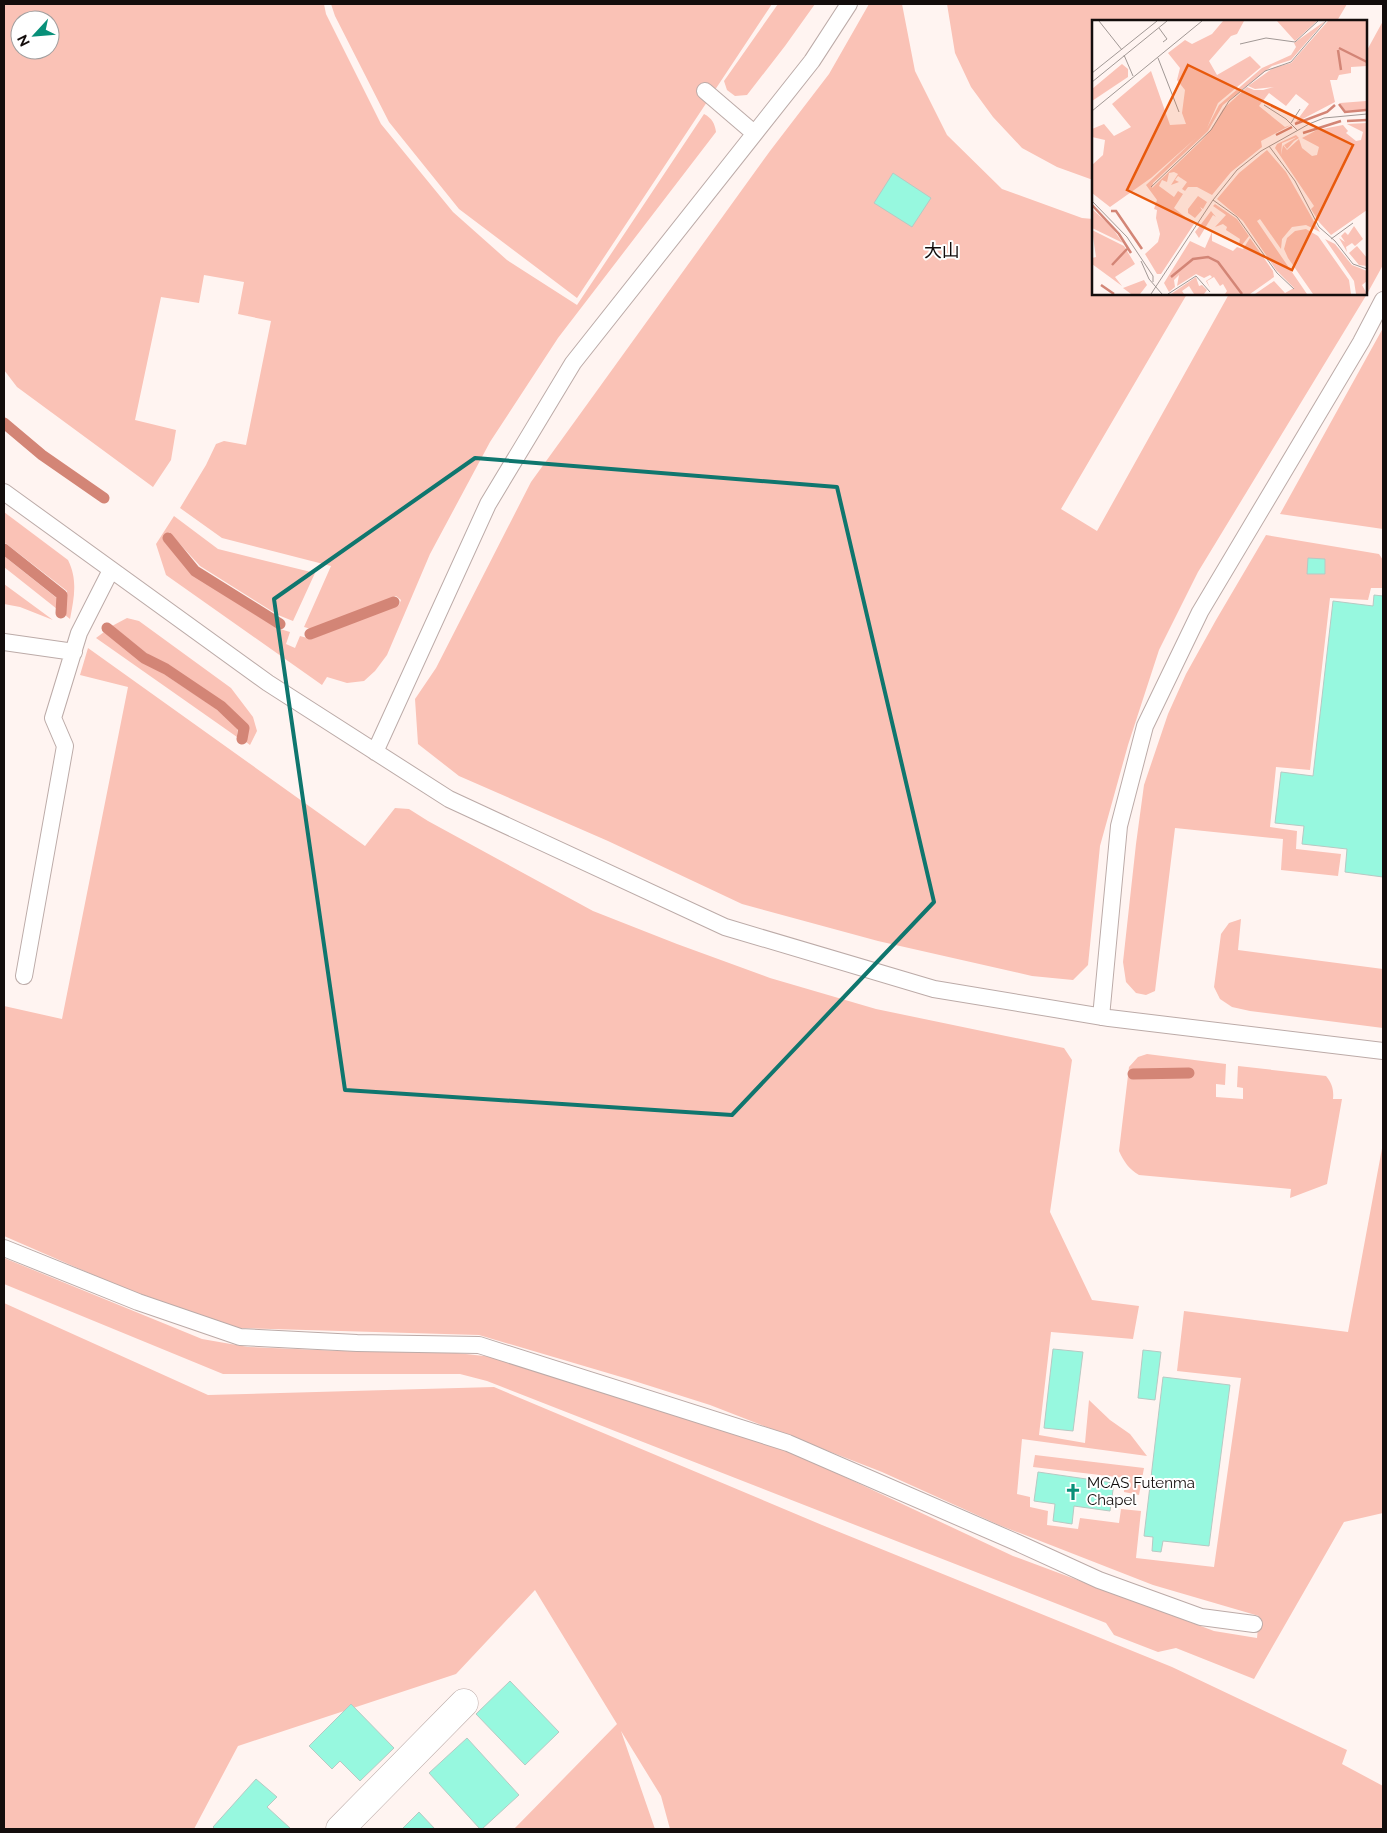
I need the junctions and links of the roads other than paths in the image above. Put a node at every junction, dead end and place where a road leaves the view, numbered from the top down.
1 (849, 4) edge
2 (705, 91) dead end
3 (754, 133) junction
4 (1383, 300) edge
5 (4, 492) edge
6 (111, 570) junction
7 (4, 642) edge
8 (74, 652) junction
9 (375, 752) junction
10 (24, 976) dead end
11 (1101, 1017) junction
12 (1383, 1051) edge
13 (4, 1248) edge
14 (1254, 1624) dead end
15 (464, 1703) dead end
16 (340, 1829) edge

1 - 3 lane
2 - 3 lane
3 - 9 lane
4 - 11 lane
5 - 6 lane
6 - 8 lane
6 - 9 lane
7 - 8 lane
8 - 10 lane
9 - 11 lane
11 - 12 lane
13 - 14 lane
15 - 16 street

